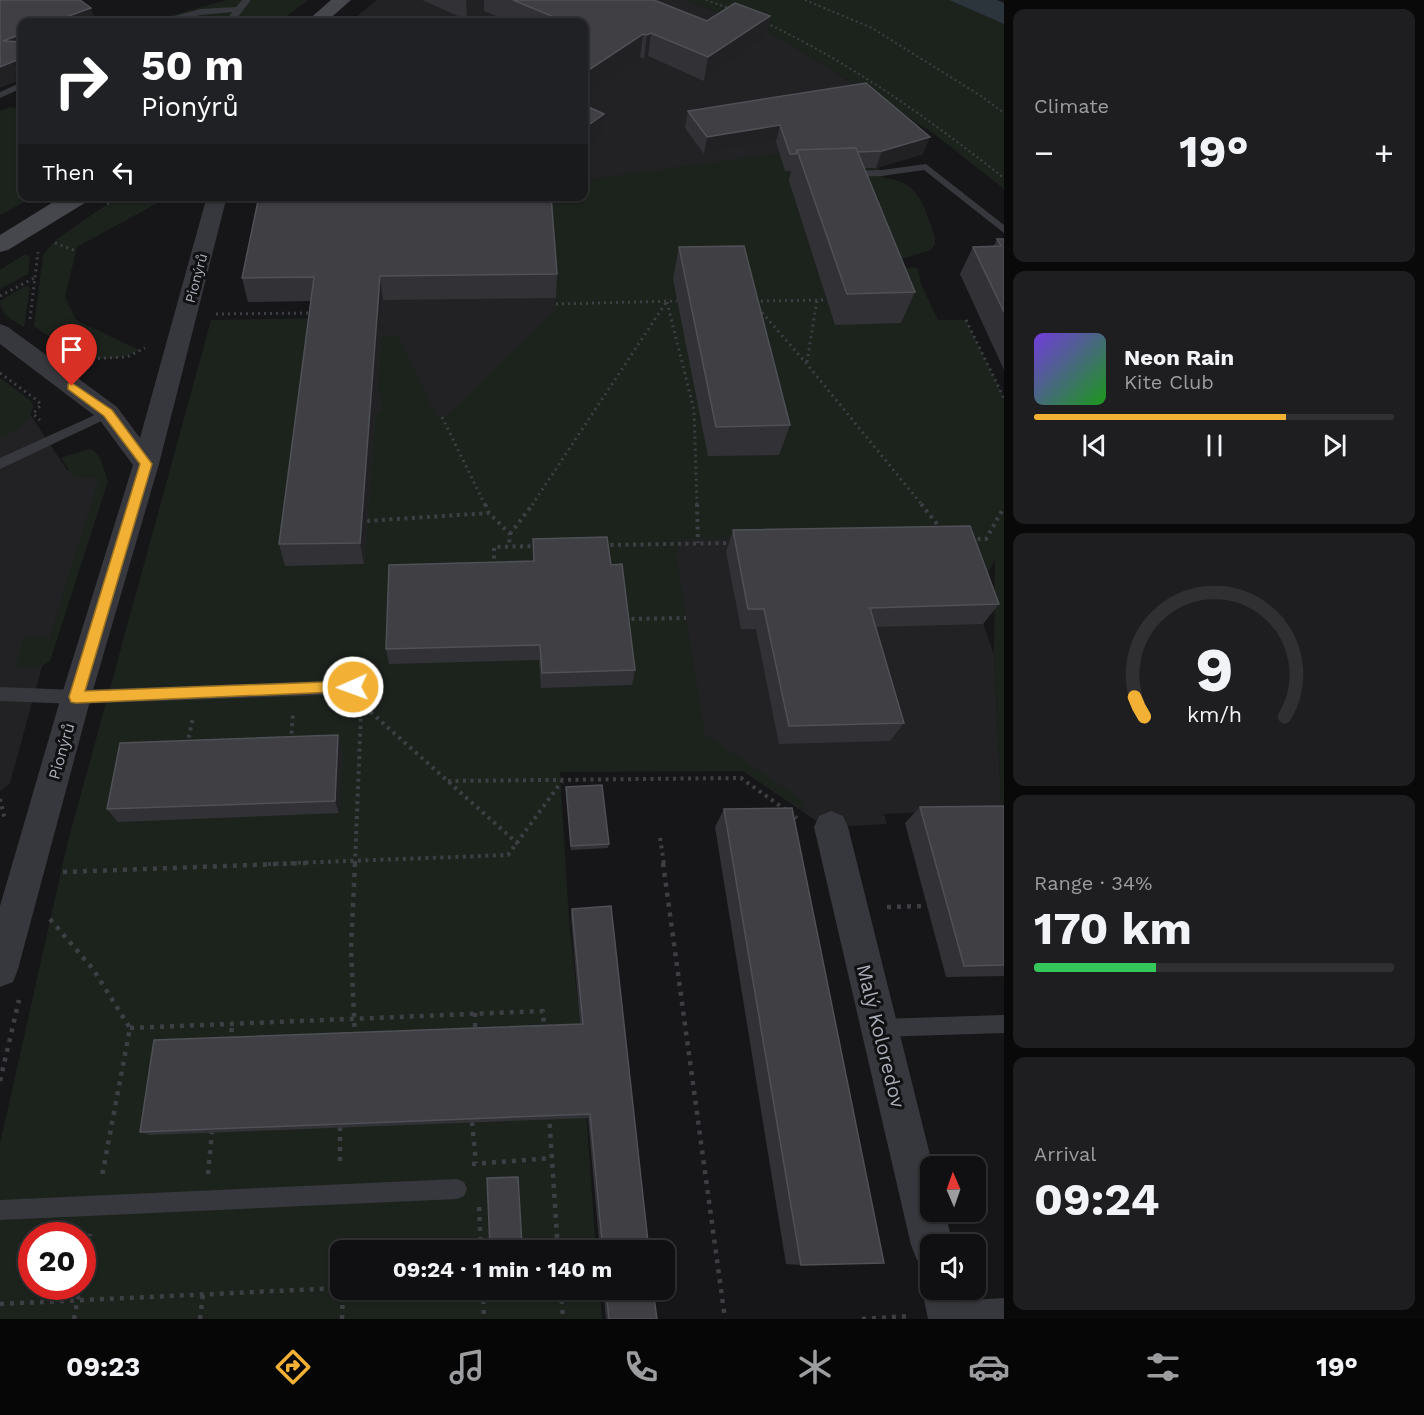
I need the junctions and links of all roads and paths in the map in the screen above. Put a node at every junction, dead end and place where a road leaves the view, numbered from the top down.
1 (247, 0) edge
2 (342, 0) edge
3 (706, 0) edge
4 (805, 0) edge
5 (238, 9) junction
6 (740, 12) edge
7 (175, 18) edge
8 (232, 18) edge
9 (320, 18) edge
10 (758, 20) edge
11 (18, 87) edge
12 (0, 95) edge
13 (1004, 113) edge
14 (832, 175) edge
15 (1004, 178) edge
16 (72, 201) edge
17 (111, 201) edge
18 (216, 201) edge
19 (99, 209) dead end
20 (1004, 230) edge
21 (61, 235) dead end
22 (0, 245) edge
23 (38, 249) dead end
24 (76, 251) dead end
25 (37, 277) junction
26 (0, 296) edge
27 (817, 300) junction
28 (827, 300) dead end
29 (667, 301) junction
30 (677, 301) dead end
31 (556, 304) edge
32 (323, 313) edge
33 (207, 314) dead end
34 (966, 320) dead end
35 (30, 323) dead end
36 (0, 333) edge
37 (151, 344) dead end
38 (84, 359) dead end
39 (806, 363) junction
40 (0, 373) edge
41 (1004, 398) edge
42 (108, 413) junction
43 (442, 417) dead end
44 (59, 438) junction
45 (0, 464) edge
46 (146, 464) junction
47 (1004, 507) edge
48 (489, 513) junction
49 (367, 521) dead end
50 (943, 531) edge
51 (510, 534) junction
52 (698, 543) junction
53 (736, 543) edge
54 (543, 545) edge
55 (600, 545) edge
56 (509, 546) junction
57 (971, 550) edge
58 (494, 571) edge
59 (686, 618) dead end
60 (624, 619) edge
61 (353, 687) dead end
62 (0, 694) edge
63 (76, 697) junction
64 (294, 707) dead end
65 (194, 709) dead end
66 (290, 751) edge
67 (186, 755) edge
68 (448, 781) junction
69 (562, 781) junction
70 (817, 824) joint
71 (660, 838) dead end
72 (518, 844) junction
73 (355, 861) junction
74 (62, 872) dead end
75 (48, 916) dead end
76 (11, 979) edge
77 (475, 1013) junction
78 (352, 1018) junction
79 (232, 1023) junction
80 (1004, 1024) edge
81 (130, 1028) junction
82 (880, 1028) junction
83 (475, 1033) edge
84 (544, 1033) edge
85 (355, 1037) edge
86 (231, 1043) edge
87 (0, 1081) edge
88 (548, 1102) edge
89 (340, 1127) edge
90 (212, 1132) edge
91 (340, 1170) dead end
92 (208, 1178) dead end
93 (457, 1189) dead end
94 (96, 1208) junction
95 (0, 1210) edge
96 (93, 1222) edge
97 (929, 1234) edge
98 (557, 1240) edge
99 (330, 1289) edge
100 (203, 1294) junction
101 (342, 1300) edge
102 (483, 1300) edge
103 (562, 1300) edge
104 (78, 1301) junction
105 (0, 1304) edge
106 (933, 1308) edge
107 (1004, 1309) edge
108 (74, 1319) edge
109 (200, 1319) edge
110 (342, 1319) edge
111 (484, 1319) edge
112 (563, 1319) edge
113 (725, 1319) edge

1 - 5 lane
2 - 9 main road
3 - 6 path
4 - 13 path
5 - 7 lane
5 - 8 lane
10 - 15 path
11 - 12 lane
14 - 20 lane
16 - 22 main road
17 - 19 path
18 - 46 street, Pionýrů
21 - 24 path
23 - 25 path
25 - 26 path
25 - 35 path
27 - 28 path
27 - 39 path
27 - 39 path
29 - 30 path
29 - 31 path
29 - 51 path
29 - 52 path
32 - 33 path
34 - 41 path
36 - 42 street
37 - 38 path
39 - 50 path
40 - 44 path
42 - 44 lane
42 - 46 street
43 - 48 path
44 - 45 lane
46 - 63 street, Pionýrů
47 - 57 path
48 - 49 path
48 - 51 path
51 - 56 path
52 - 53 path
52 - 55 path
54 - 56 path
56 - 58 path
59 - 60 path
61 - 63 lane
62 - 63 lane
63 - 76 street, Pionýrů
64 - 66 path
65 - 67 path
68 - 69 path
68 - 72 path
68 - 73 path
69 - 70 path
69 - 72 path
70 - 82 street, Malý Koloredov
71 - 113 path
72 - 73 path
73 - 74 path
73 - 78 path
75 - 81 path
76 - 87 path
77 - 78 path
77 - 83 path
77 - 84 path
78 - 79 path
78 - 85 path
79 - 81 path
79 - 86 path
80 - 82 lane
81 - 94 path
82 - 97 street, Malý Koloredov
88 - 98 path
89 - 91 path
90 - 92 path
93 - 94 lane
94 - 95 lane
94 - 96 path
99 - 100 path
100 - 104 path
100 - 109 path
101 - 110 path
102 - 111 path
103 - 112 path
104 - 105 path
104 - 108 path
106 - 107 lane

